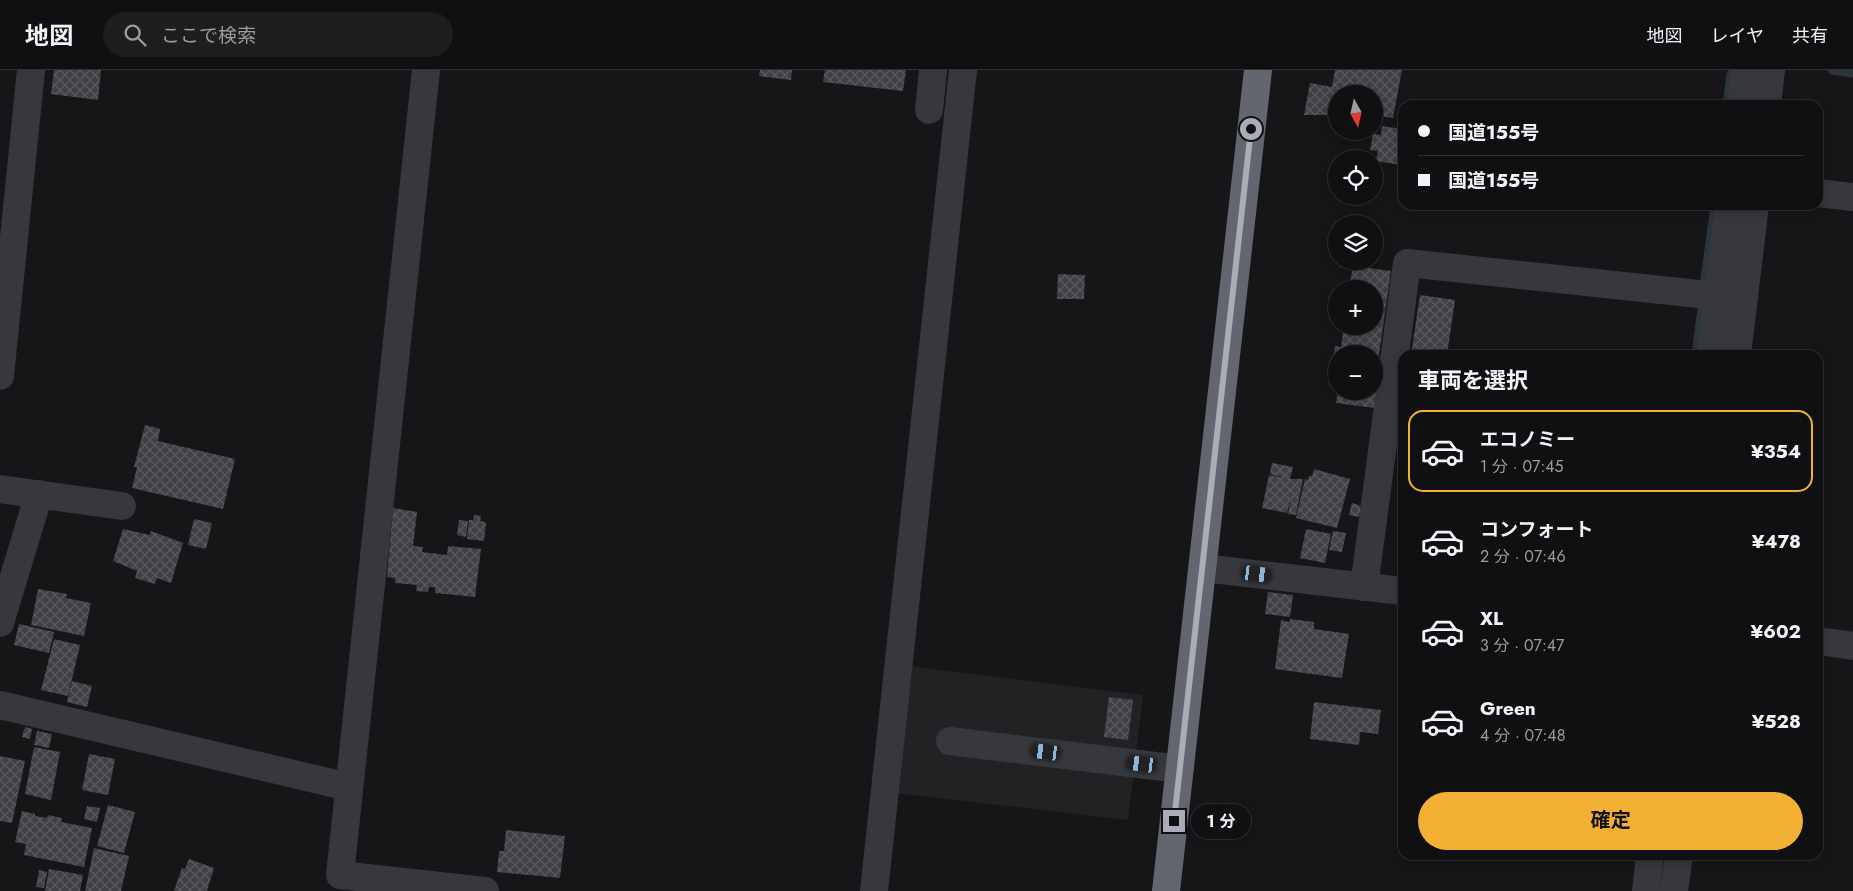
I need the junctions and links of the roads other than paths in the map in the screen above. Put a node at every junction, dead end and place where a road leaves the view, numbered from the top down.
1 (31, 70) edge
2 (426, 70) edge
3 (933, 70) edge
4 (963, 70) edge
5 (1258, 70) edge
6 (1745, 70) edge
7 (1771, 70) edge
8 (1742, 100) edge
9 (1768, 100) edge
10 (929, 110) dead end
11 (11, 170) edge
12 (1823, 194) edge
13 (1853, 197) edge
14 (1728, 210) edge
15 (1754, 210) edge
16 (1718, 296) junction
17 (1712, 350) edge
18 (1738, 350) edge
19 (0, 376) edge
20 (0, 489) edge
21 (39, 494) junction
22 (122, 506) dead end
23 (1203, 568) junction
24 (1364, 587) junction
25 (1398, 591) edge
26 (0, 623) edge
27 (1823, 642) edge
28 (1853, 646) edge
29 (0, 705) edge
30 (950, 741) dead end
31 (1180, 769) junction
32 (349, 787) junction
33 (1649, 860) edge
34 (1678, 860) edge
35 (335, 883) edge
36 (448, 889) edge
37 (485, 891) edge
38 (874, 891) edge
39 (1166, 891) edge
40 (1646, 891) edge
41 (1674, 891) edge

1 - 11 street
2 - 32 street
3 - 10 street
4 - 38 street
5 - 23 highway
6 - 8 street
7 - 9 street
11 - 19 street
12 - 13 street
14 - 16 street
15 - 18 street
16 - 17 street
16 - 24 street
20 - 21 street
21 - 22 street
21 - 26 street
23 - 24 street
23 - 31 highway
24 - 25 street
27 - 28 street
29 - 32 street
30 - 31 street
31 - 39 highway
32 - 35 street
33 - 40 street
34 - 41 street
35 - 36 street
36 - 37 street

